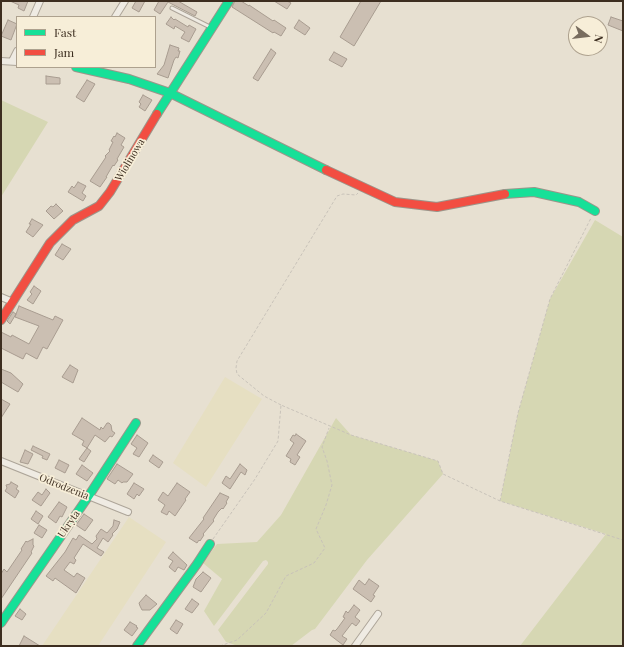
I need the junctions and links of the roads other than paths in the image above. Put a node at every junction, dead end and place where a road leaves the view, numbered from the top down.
1 (40, 1) edge
2 (125, 1) edge
3 (229, 1) edge
4 (172, 8) dead end
5 (33, 16) edge
6 (116, 16) edge
7 (212, 28) junction
8 (1, 61) edge
9 (15, 62) edge
10 (86, 68) edge
11 (170, 93) junction
12 (595, 211) road end
13 (1, 297) edge
14 (13, 302) junction
15 (1, 320) edge
16 (136, 423) dead end
17 (1, 461) edge
18 (88, 496) junction
19 (128, 512) dead end
20 (210, 544) road end
21 (378, 614) dead end
22 (1, 623) edge
23 (137, 646) edge
24 (355, 646) edge

1 - 5 street
2 - 6 street
3 - 7 street, Wiolinowa
4 - 7 lane
7 - 11 street, Wiolinowa
8 - 9 street
10 - 11 street
11 - 12 street
11 - 14 street, Wiolinowa
13 - 14 street
14 - 15 street, Wiolinowa
16 - 18 street, Ukryta
17 - 18 street, Odrodzenia
18 - 19 street, Odrodzenia
18 - 22 street, Ukryta
20 - 23 street
21 - 24 street

